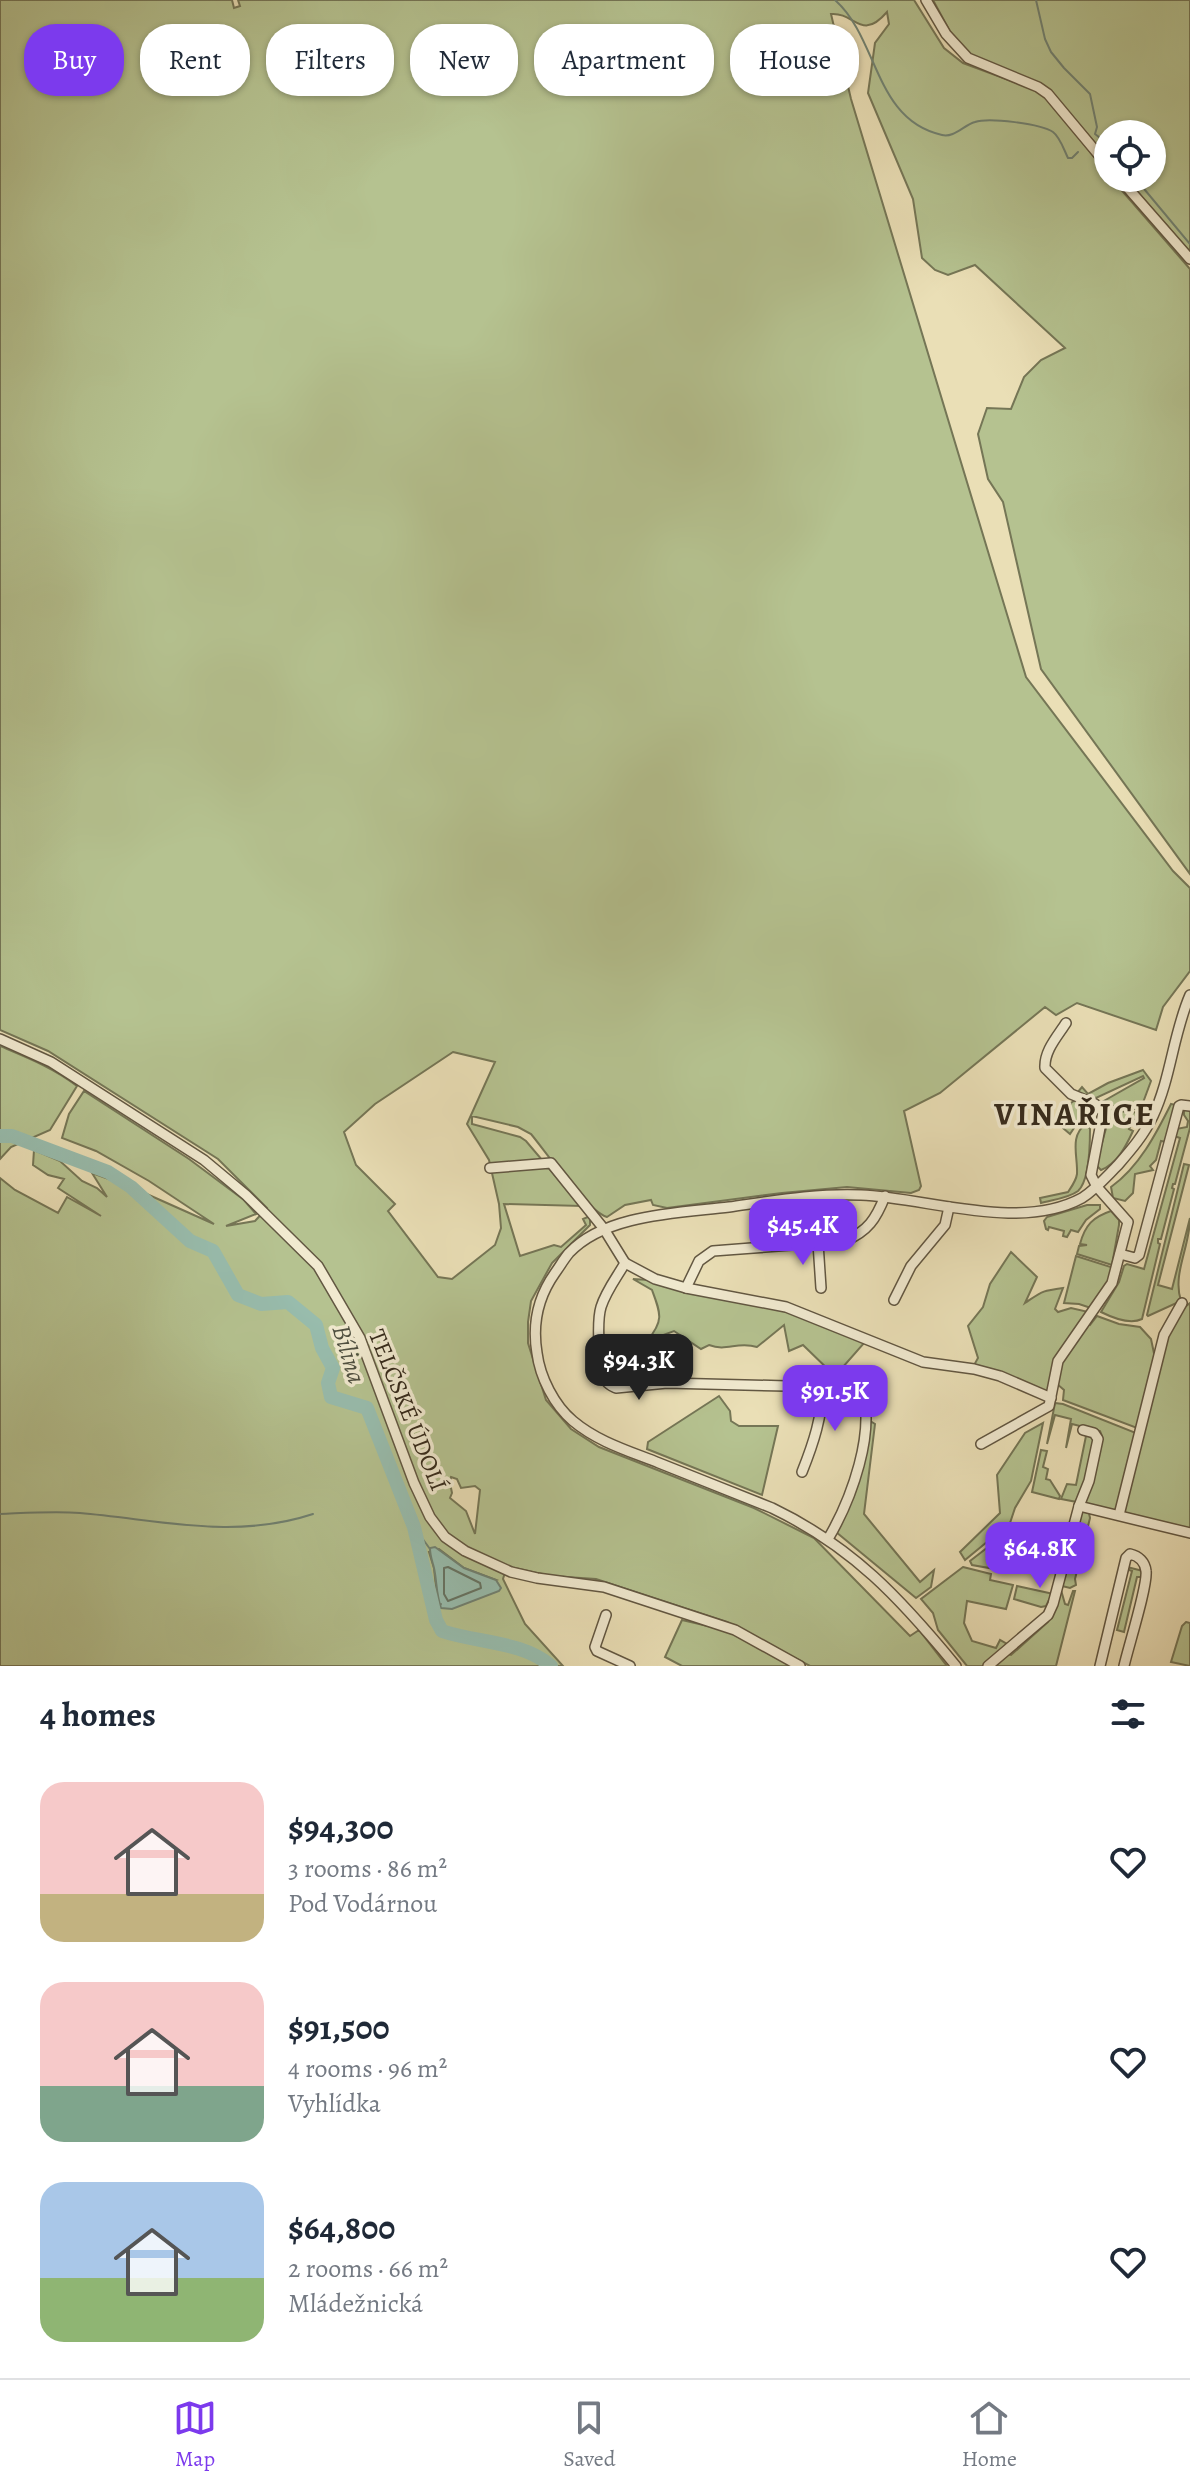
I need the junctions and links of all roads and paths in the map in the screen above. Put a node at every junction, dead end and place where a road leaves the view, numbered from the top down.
1 (926, 0) edge
2 (1094, 149) edge
3 (1131, 192) edge
4 (1190, 259) edge
5 (1190, 995) edge
6 (1066, 1023) dead end
7 (0, 1039) edge
8 (1190, 1106) edge
9 (490, 1168) dead end
10 (1097, 1187) junction
11 (885, 1196) junction
12 (949, 1207) junction
13 (604, 1229) junction
14 (818, 1243) junction
15 (1120, 1254) junction
16 (625, 1263) junction
17 (686, 1288) junction
18 (821, 1288) dead end
19 (894, 1300) dead end
20 (1182, 1303) dead end
21 (823, 1385) junction
22 (1051, 1398) junction
23 (1083, 1430) dead end
24 (981, 1444) dead end
25 (802, 1472) dead end
26 (1079, 1506) junction
27 (1119, 1515) junction
28 (1190, 1533) edge
29 (828, 1539) junction
30 (606, 1615) dead end
31 (630, 1666) edge
32 (800, 1666) edge
33 (956, 1666) edge
34 (988, 1666) edge
35 (1100, 1666) edge
36 (1124, 1666) edge

1 - 2 street
3 - 4 street
5 - 10 street
6 - 10 street
7 - 32 street, TELČSKÉ ÚDOLÍ
8 - 15 street
9 - 13 street
10 - 12 street
10 - 15 street
11 - 12 street
11 - 13 street
11 - 14 street
12 - 19 street
13 - 16 street
13 - 29 street
14 - 17 street
14 - 18 street
15 - 22 street
16 - 17 street
16 - 21 street
17 - 22 street
20 - 27 street
21 - 25 street
21 - 29 street
22 - 24 street
23 - 26 street
26 - 27 street
26 - 34 street
27 - 28 street
29 - 33 street
30 - 31 street
35 - 36 street

